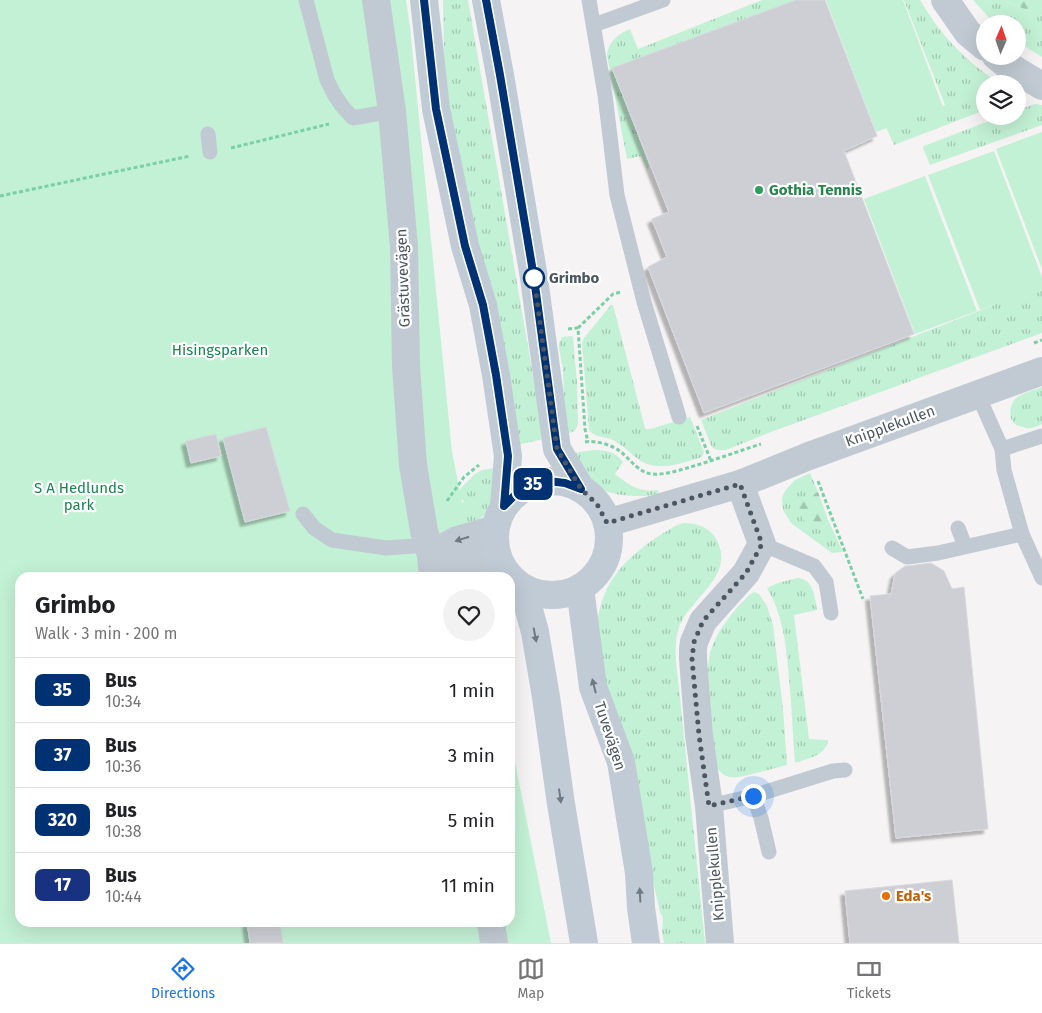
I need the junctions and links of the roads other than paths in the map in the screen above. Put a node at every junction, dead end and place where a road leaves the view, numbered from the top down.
1 (306, 0) edge
2 (376, 0) edge
3 (424, 0) edge
4 (486, 0) edge
5 (589, 0) edge
6 (663, 0) edge
7 (945, 0) edge
8 (594, 25) junction
9 (976, 40) edge
10 (1007, 65) edge
11 (1042, 86) edge
12 (392, 111) junction
13 (208, 134) dead end
14 (210, 152) road end
15 (1042, 371) edge
16 (978, 395) junction
17 (679, 417) road end
18 (1042, 436) edge
19 (1002, 449) junction
20 (740, 484) junction
21 (581, 489) junction
22 (303, 514) dead end
23 (500, 517) junction
24 (607, 523) junction
25 (958, 528) dead end
26 (1022, 534) junction
27 (762, 544) junction
28 (965, 546) junction
29 (892, 548) dead end
30 (429, 552) edge
31 (498, 559) junction
32 (506, 572) edge
33 (1042, 578) edge
34 (515, 582) edge
35 (523, 588) junction
36 (580, 588) junction
37 (831, 613) dead end
38 (845, 770) dead end
39 (753, 796) junction
40 (709, 806) junction
41 (769, 852) dead end
42 (492, 927) edge
43 (494, 943) edge
44 (584, 943) edge
45 (646, 943) edge
46 (720, 943) edge

1 - 12 lane
2 - 12 street, Grästuvevägen
3 - 23 main road
4 - 21 main road
5 - 8 lane
6 - 8 lane
7 - 9 street
8 - 17 lane
10 - 11 street
12 - 30 street, Grästuvevägen
13 - 14 lane
15 - 16 street, Knipplekullen
16 - 19 lane
16 - 20 street, Knipplekullen
18 - 19 lane
19 - 26 lane
20 - 24 street, Knipplekullen
20 - 27 street
21 - 23 main road
21 - 24 main road
22 - 30 lane
23 -> 30 street
23 - 31 main road
24 - 36 main road
25 - 28 lane
26 - 28 lane
26 - 33 lane
27 - 37 lane
27 - 40 street, Knipplekullen
28 - 29 lane
30 - 31 street
31 - 32 main road
34 - 35 main road
35 - 36 main road
35 -> 44 main road
45 -> 36 main road, Tuvevägen
38 - 39 lane, Knipplekullen
39 - 40 lane, Knipplekullen
39 - 41 lane
40 - 46 street, Knipplekullen
42 - 43 street

